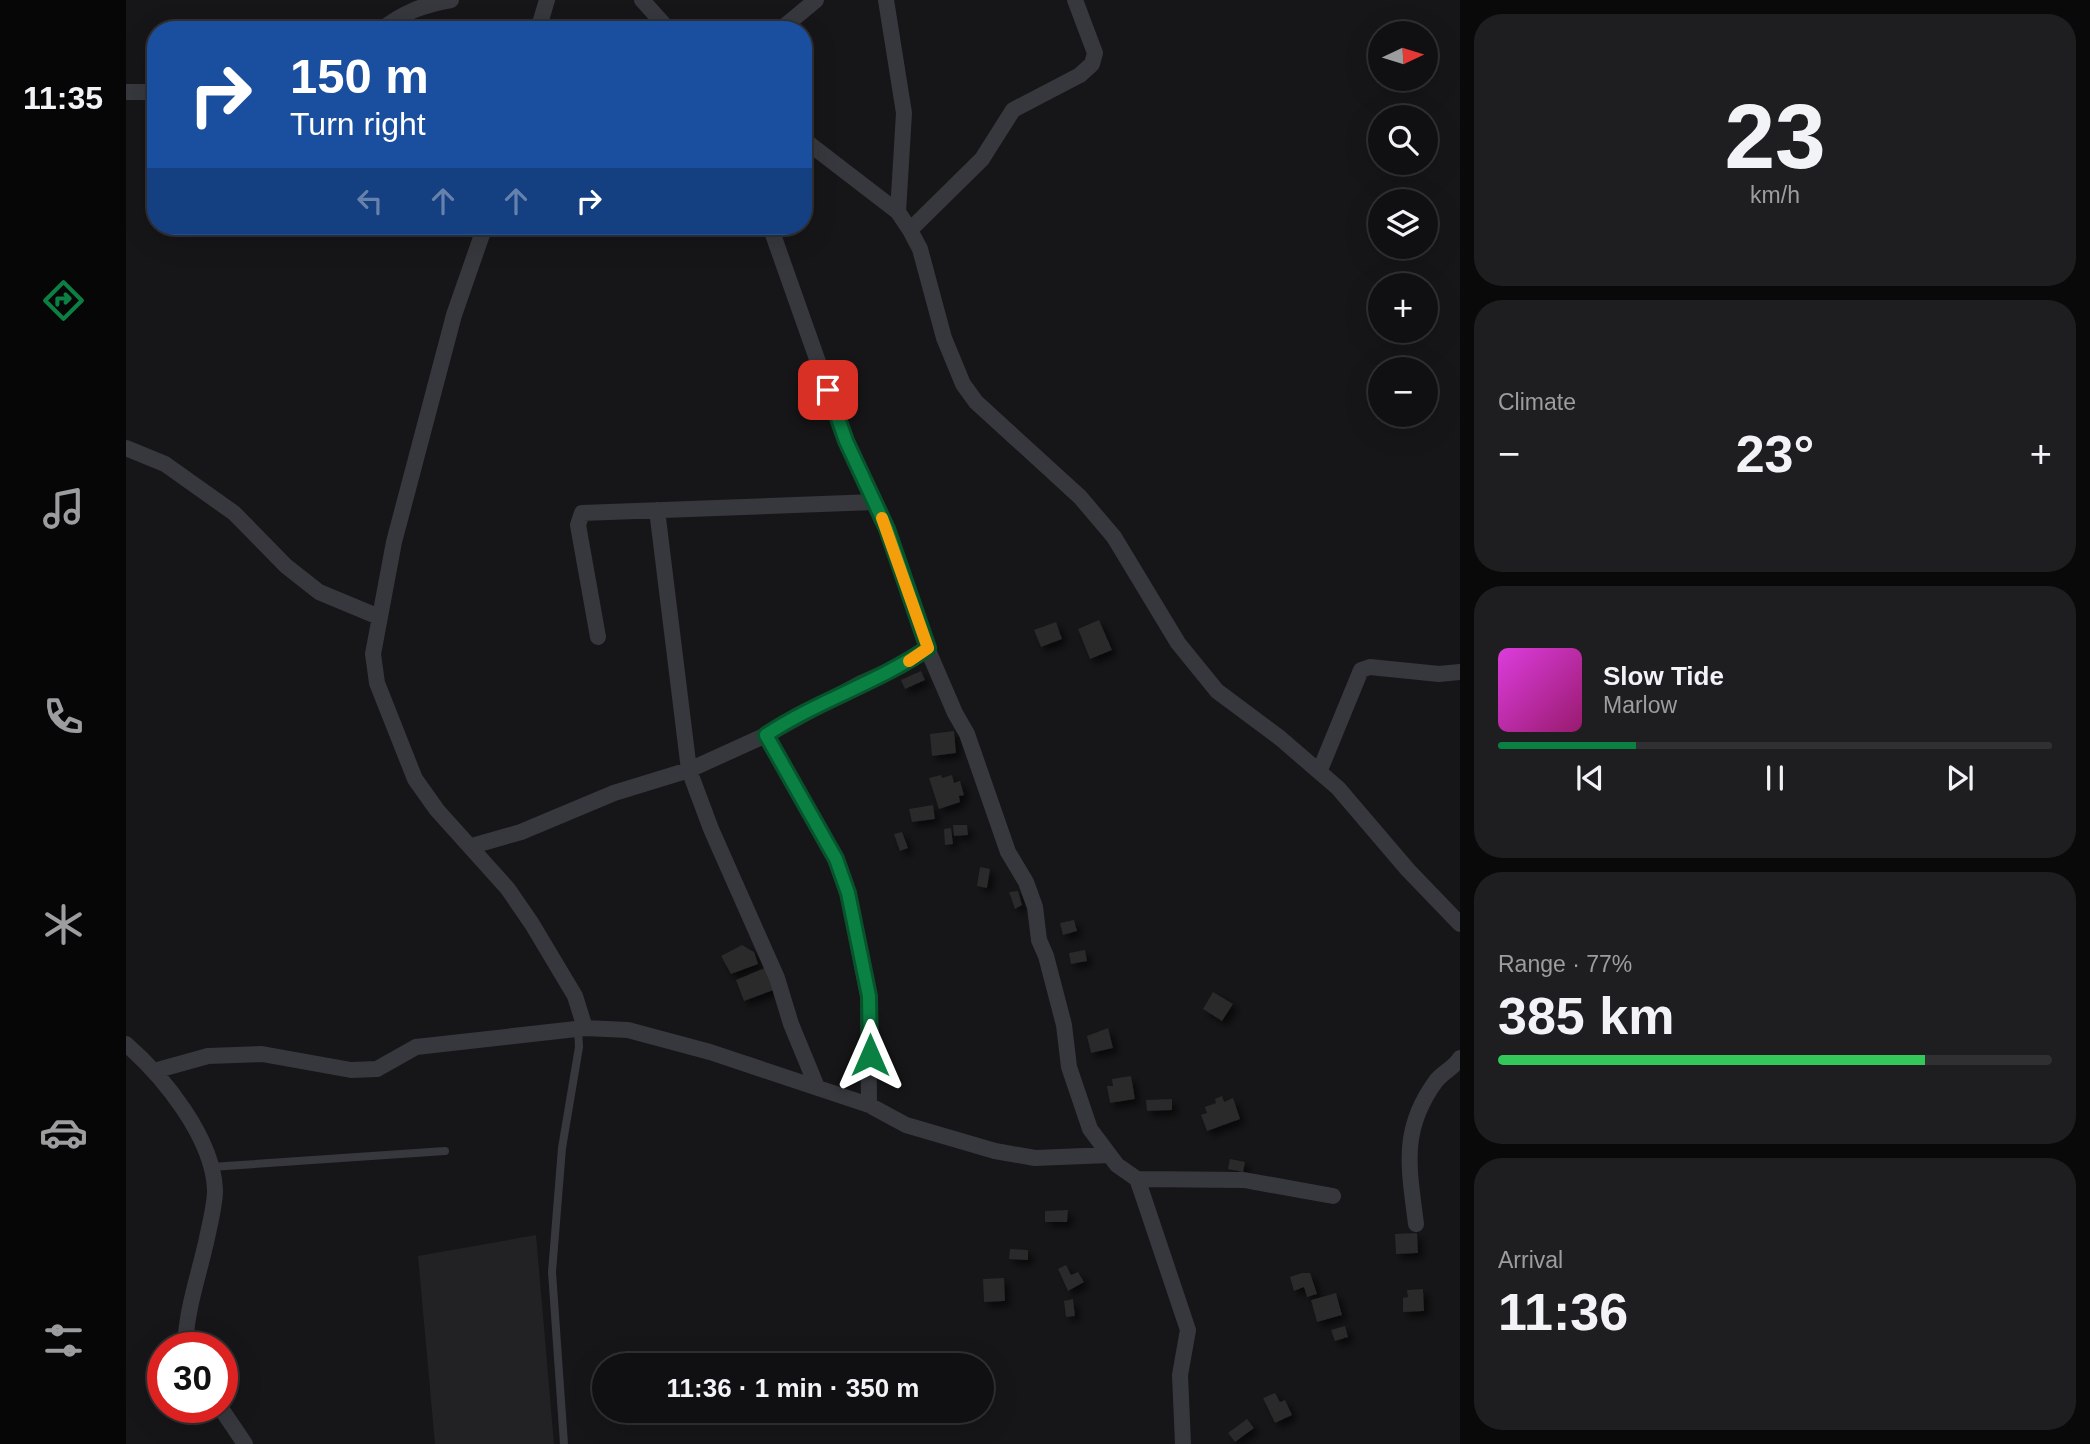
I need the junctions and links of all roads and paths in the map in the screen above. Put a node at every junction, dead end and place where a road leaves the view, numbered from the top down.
1 (451, 0) edge
2 (547, 0) edge
3 (642, 0) edge
4 (816, 0) edge
5 (886, 0) edge
6 (1075, 0) edge
7 (392, 21) edge
8 (541, 21) edge
9 (661, 21) edge
10 (791, 21) edge
11 (126, 92) edge
12 (147, 92) edge
13 (812, 146) edge
14 (898, 212) junction
15 (911, 230) junction
16 (482, 235) edge
17 (773, 235) edge
18 (126, 447) edge
19 (874, 502) junction
20 (657, 510) junction
21 (379, 617) junction
22 (598, 637) dead end
23 (928, 648) junction
24 (1460, 673) edge
25 (766, 735) junction
26 (689, 770) junction
27 (1320, 771) junction
28 (472, 846) junction
29 (1460, 924) edge
30 (582, 1028) junction
31 (126, 1044) edge
32 (1460, 1058) edge
33 (154, 1071) junction
34 (817, 1087) junction
35 (869, 1105) junction
36 (446, 1151) dead end
37 (1109, 1155) junction
38 (211, 1167) junction
39 (1137, 1179) junction
40 (1334, 1196) dead end
41 (1416, 1224) dead end
42 (187, 1332) edge
43 (231, 1423) edge
44 (1180, 1440) edge
45 (245, 1444) edge
46 (564, 1444) edge

1 - 7 street
2 - 8 street
3 - 9 street
4 - 10 street
5 - 14 street
6 - 15 street
11 - 12 street
13 - 14 street
14 - 15 street
15 - 27 street
16 - 21 street
17 - 19 street
18 - 21 street
19 - 20 street
19 - 23 street
20 - 22 street
20 - 26 street
21 - 28 street
23 - 25 street
23 - 37 street
24 - 27 street
25 - 26 street
25 - 35 street
26 - 28 street
26 - 34 street
27 - 29 street
28 - 30 street
30 - 33 street
30 - 34 street
30 - 46 lane
31 - 33 street
32 - 41 street
33 - 38 street
34 - 35 street
35 - 37 street
36 - 38 lane
37 - 39 street
38 - 42 street
39 - 40 street
39 - 44 street
43 - 45 street

